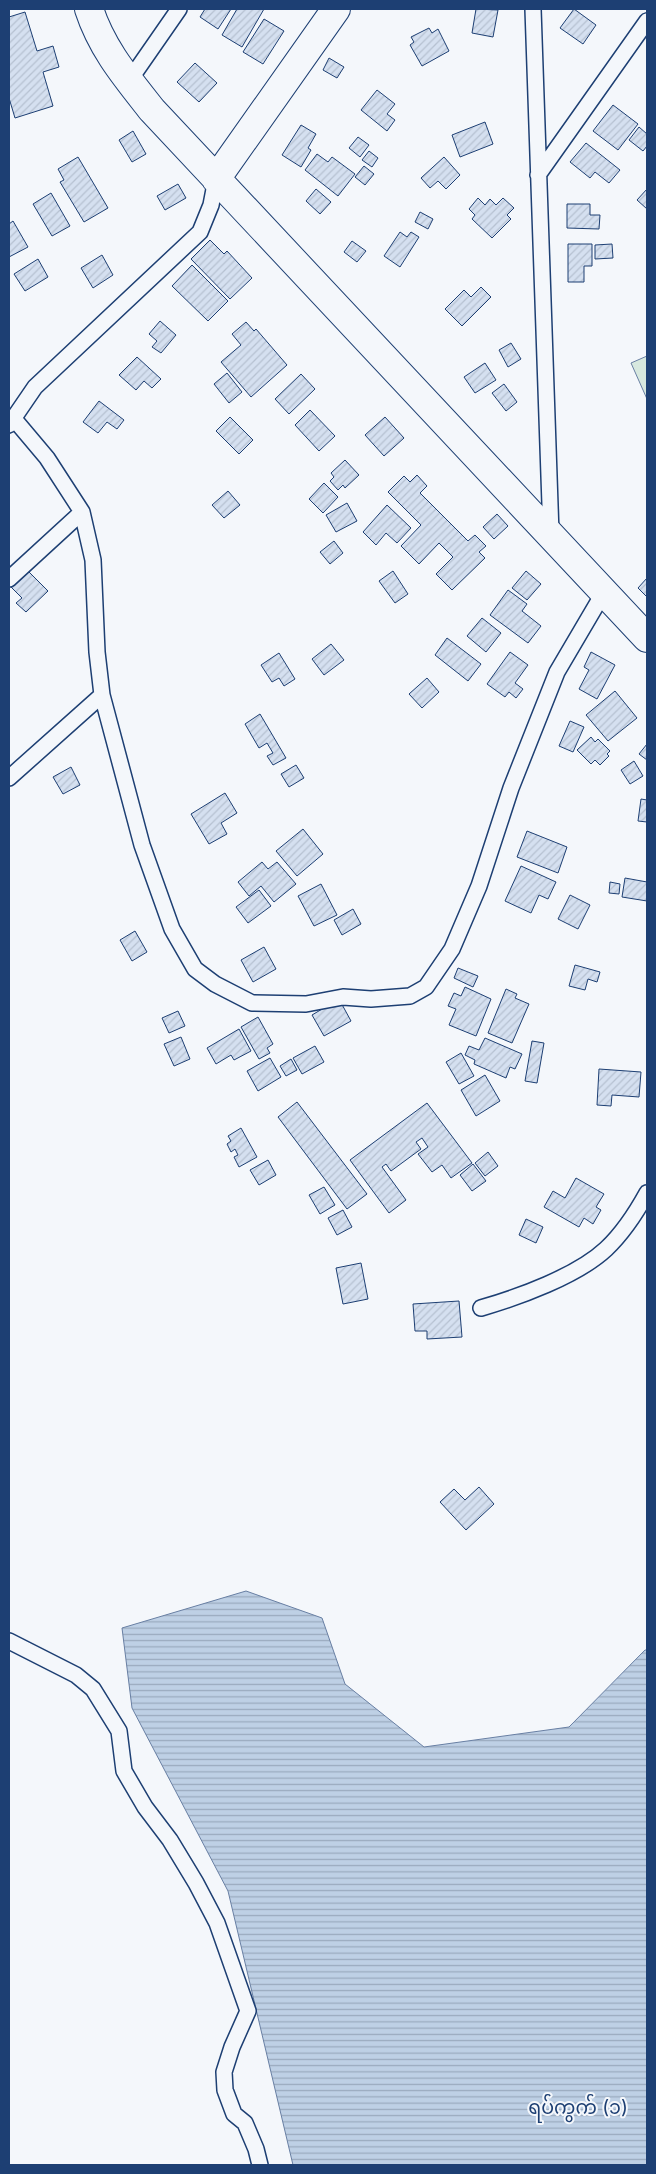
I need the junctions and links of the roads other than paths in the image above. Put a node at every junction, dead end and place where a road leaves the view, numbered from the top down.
1 (89, 9) edge
2 (179, 9) edge
3 (336, 9) edge
4 (533, 9) edge
5 (647, 21) edge
6 (129, 81) junction
7 (538, 175) junction
8 (216, 179) junction
9 (12, 423) edge
10 (82, 512) junction
11 (551, 536) junction
12 (9, 579) edge
13 (604, 592) junction
14 (647, 638) edge
15 (102, 695) junction
16 (9, 778) edge
17 (647, 1193) edge
18 (481, 1308) dead end
19 (9, 1641) edge
20 (260, 2165) edge

1 - 6 highway
2 - 6 street
3 - 8 highway
4 - 7 street
5 - 7 street
6 - 8 highway
7 - 11 street
8 - 9 street
8 - 11 highway
9 - 10 street
10 - 12 street
10 - 15 street
11 - 13 highway
13 - 14 highway
13 - 15 street
15 - 16 street
17 - 18 street
19 - 20 street

